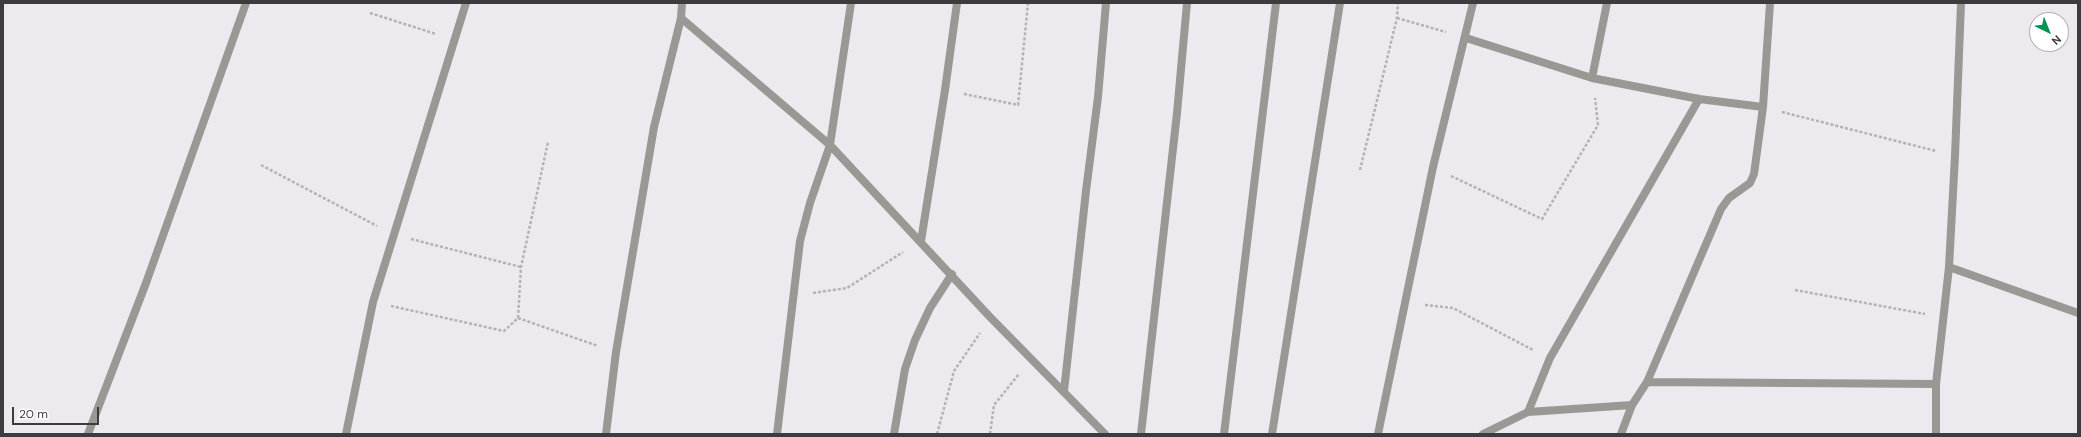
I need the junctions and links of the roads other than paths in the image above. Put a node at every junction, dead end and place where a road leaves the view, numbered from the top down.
1 (246, 3) edge
2 (466, 3) edge
3 (682, 3) edge
4 (851, 3) edge
5 (957, 3) edge
6 (1106, 3) edge
7 (1187, 3) edge
8 (1276, 3) edge
9 (1340, 3) edge
10 (1473, 3) edge
11 (1607, 3) edge
12 (1770, 3) edge
13 (1960, 3) edge
14 (681, 18) junction
15 (1466, 38) junction
16 (1592, 78) junction
17 (1699, 99) junction
18 (1763, 107) junction
19 (830, 145) junction
20 (921, 241) junction
21 (1949, 267) junction
22 (952, 274) junction
23 (2078, 313) edge
24 (1647, 382) junction
25 (1936, 384) junction
26 (1064, 391) junction
27 (1632, 405) junction
28 (1528, 412) junction
29 (88, 434) edge
30 (346, 434) edge
31 (606, 434) edge
32 (777, 434) edge
33 (894, 434) edge
34 (1105, 434) edge
35 (1141, 434) edge
36 (1224, 434) edge
37 (1272, 434) edge
38 (1378, 434) edge
39 (1483, 434) edge
40 (1621, 434) edge
41 (1936, 434) edge

1 - 29 street
2 - 30 street
3 - 14 street
4 - 19 street
5 - 20 street
6 - 26 street
7 - 35 street
8 - 36 street
9 - 37 street
10 - 15 street
11 - 16 street
12 - 18 street
13 - 21 street
14 - 19 street
14 - 31 street
15 - 16 street
15 - 38 street
16 - 17 street
17 - 18 street
17 - 28 street
18 - 24 street
19 - 20 street
19 - 32 street
20 - 22 street
21 - 23 street
21 - 25 street
22 - 26 street
22 - 33 street
24 - 25 street
24 - 27 street
25 - 41 street
26 - 34 street
27 - 28 street
27 - 40 street
28 - 39 street

